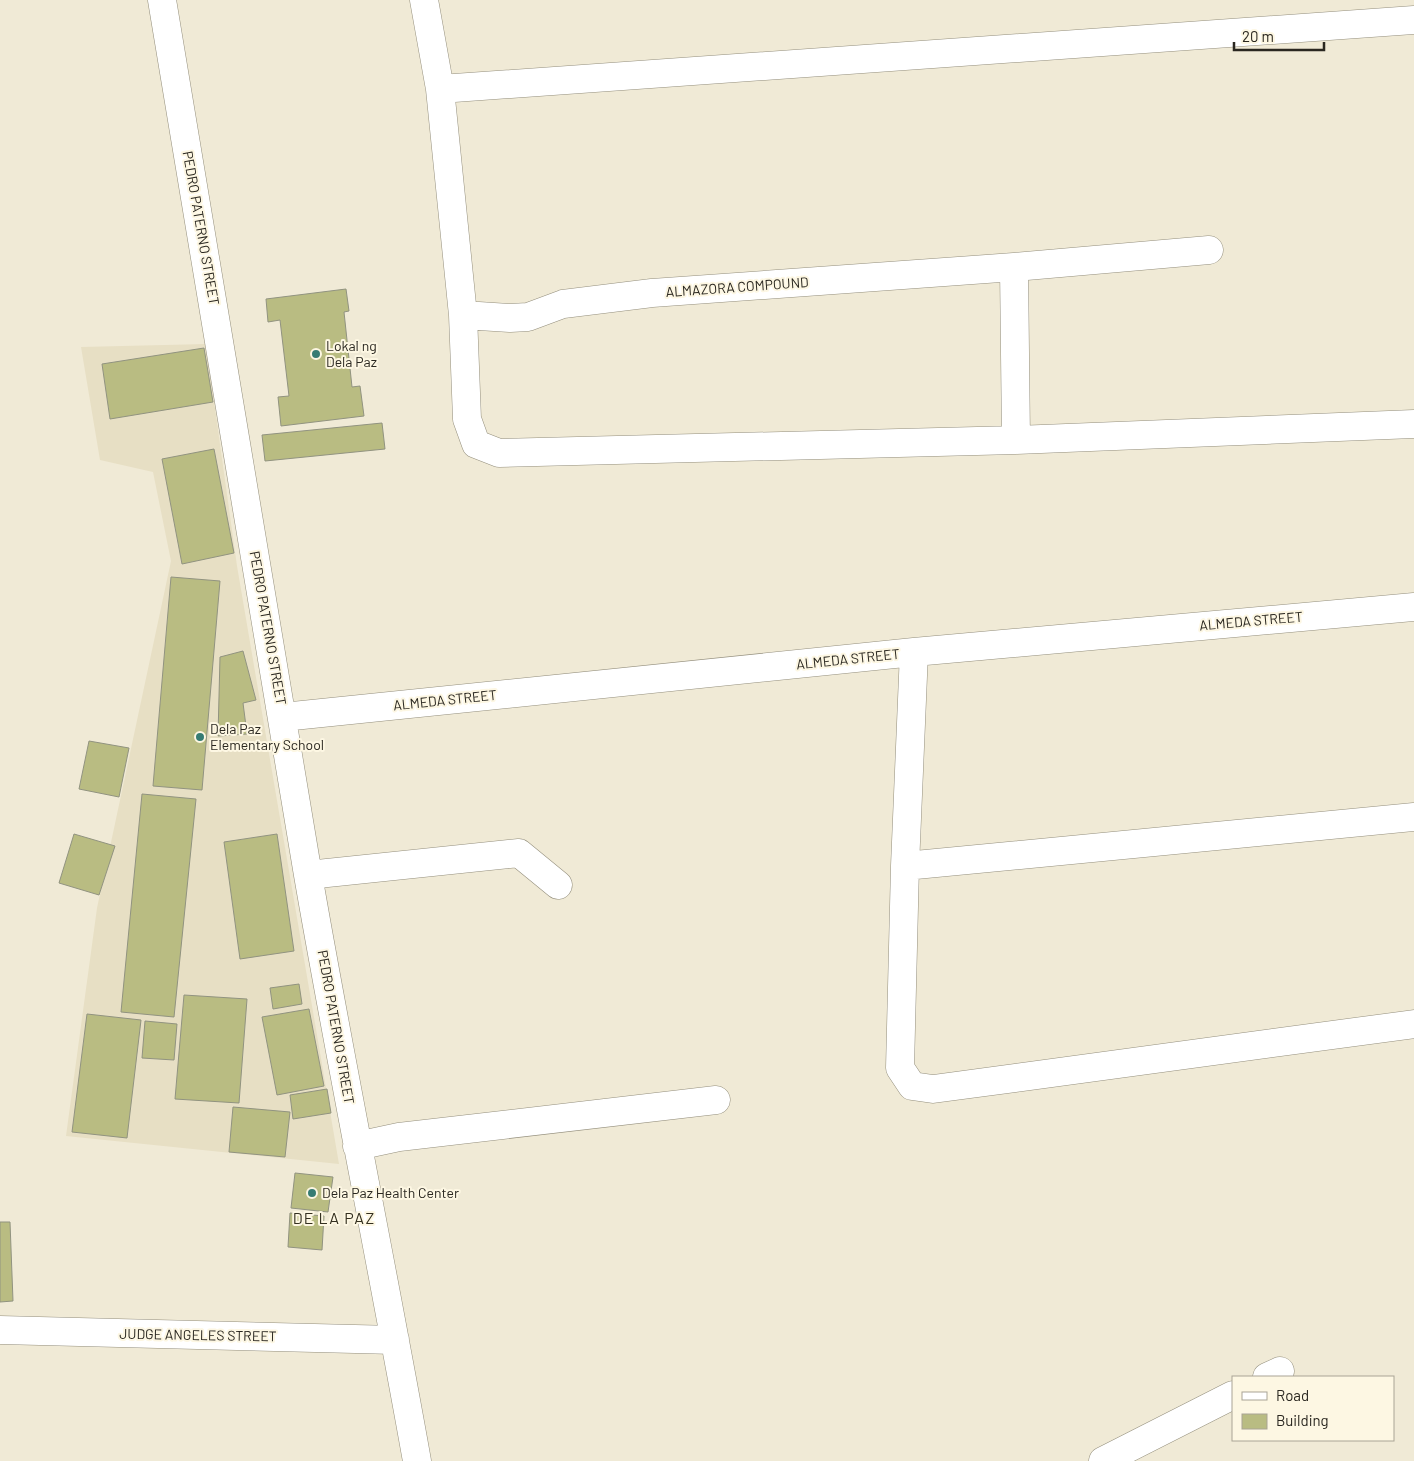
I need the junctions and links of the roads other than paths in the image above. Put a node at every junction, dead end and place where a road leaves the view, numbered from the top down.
1 (162, 0) edge
2 (424, 0) edge
3 (1414, 20) edge
4 (440, 90) junction
5 (1208, 250) dead end
6 (1014, 267) junction
7 (462, 315) junction
8 (1414, 424) edge
9 (1016, 440) junction
10 (1414, 607) edge
11 (914, 652) junction
12 (283, 717) junction
13 (1414, 817) edge
14 (905, 866) junction
15 (308, 875) junction
16 (558, 885) dead end
17 (1414, 1024) edge
18 (716, 1100) dead end
19 (357, 1146) junction
20 (0, 1330) edge
21 (395, 1340) junction
22 (1232, 1396) edge
23 (417, 1461) edge
24 (1103, 1461) edge

1 - 12 street, PEDRO PATERNO STREET
2 - 4 street
3 - 4 street
4 - 7 street
5 - 6 street, ALMAZORA COMPOUND
6 - 7 street, ALMAZORA COMPOUND
6 - 9 street
7 - 9 street
8 - 9 street
10 - 11 street, ALMEDA STREET
11 - 12 street, ALMEDA STREET
11 - 14 street
12 - 15 street, PEDRO PATERNO STREET
13 - 14 street
14 - 17 street
15 - 16 street
15 - 19 street, PEDRO PATERNO STREET
18 - 19 street
19 - 21 street, PEDRO PATERNO STREET
20 - 21 street, JUDGE ANGELES STREET
21 - 23 street, PEDRO PATERNO STREET
22 - 24 street

